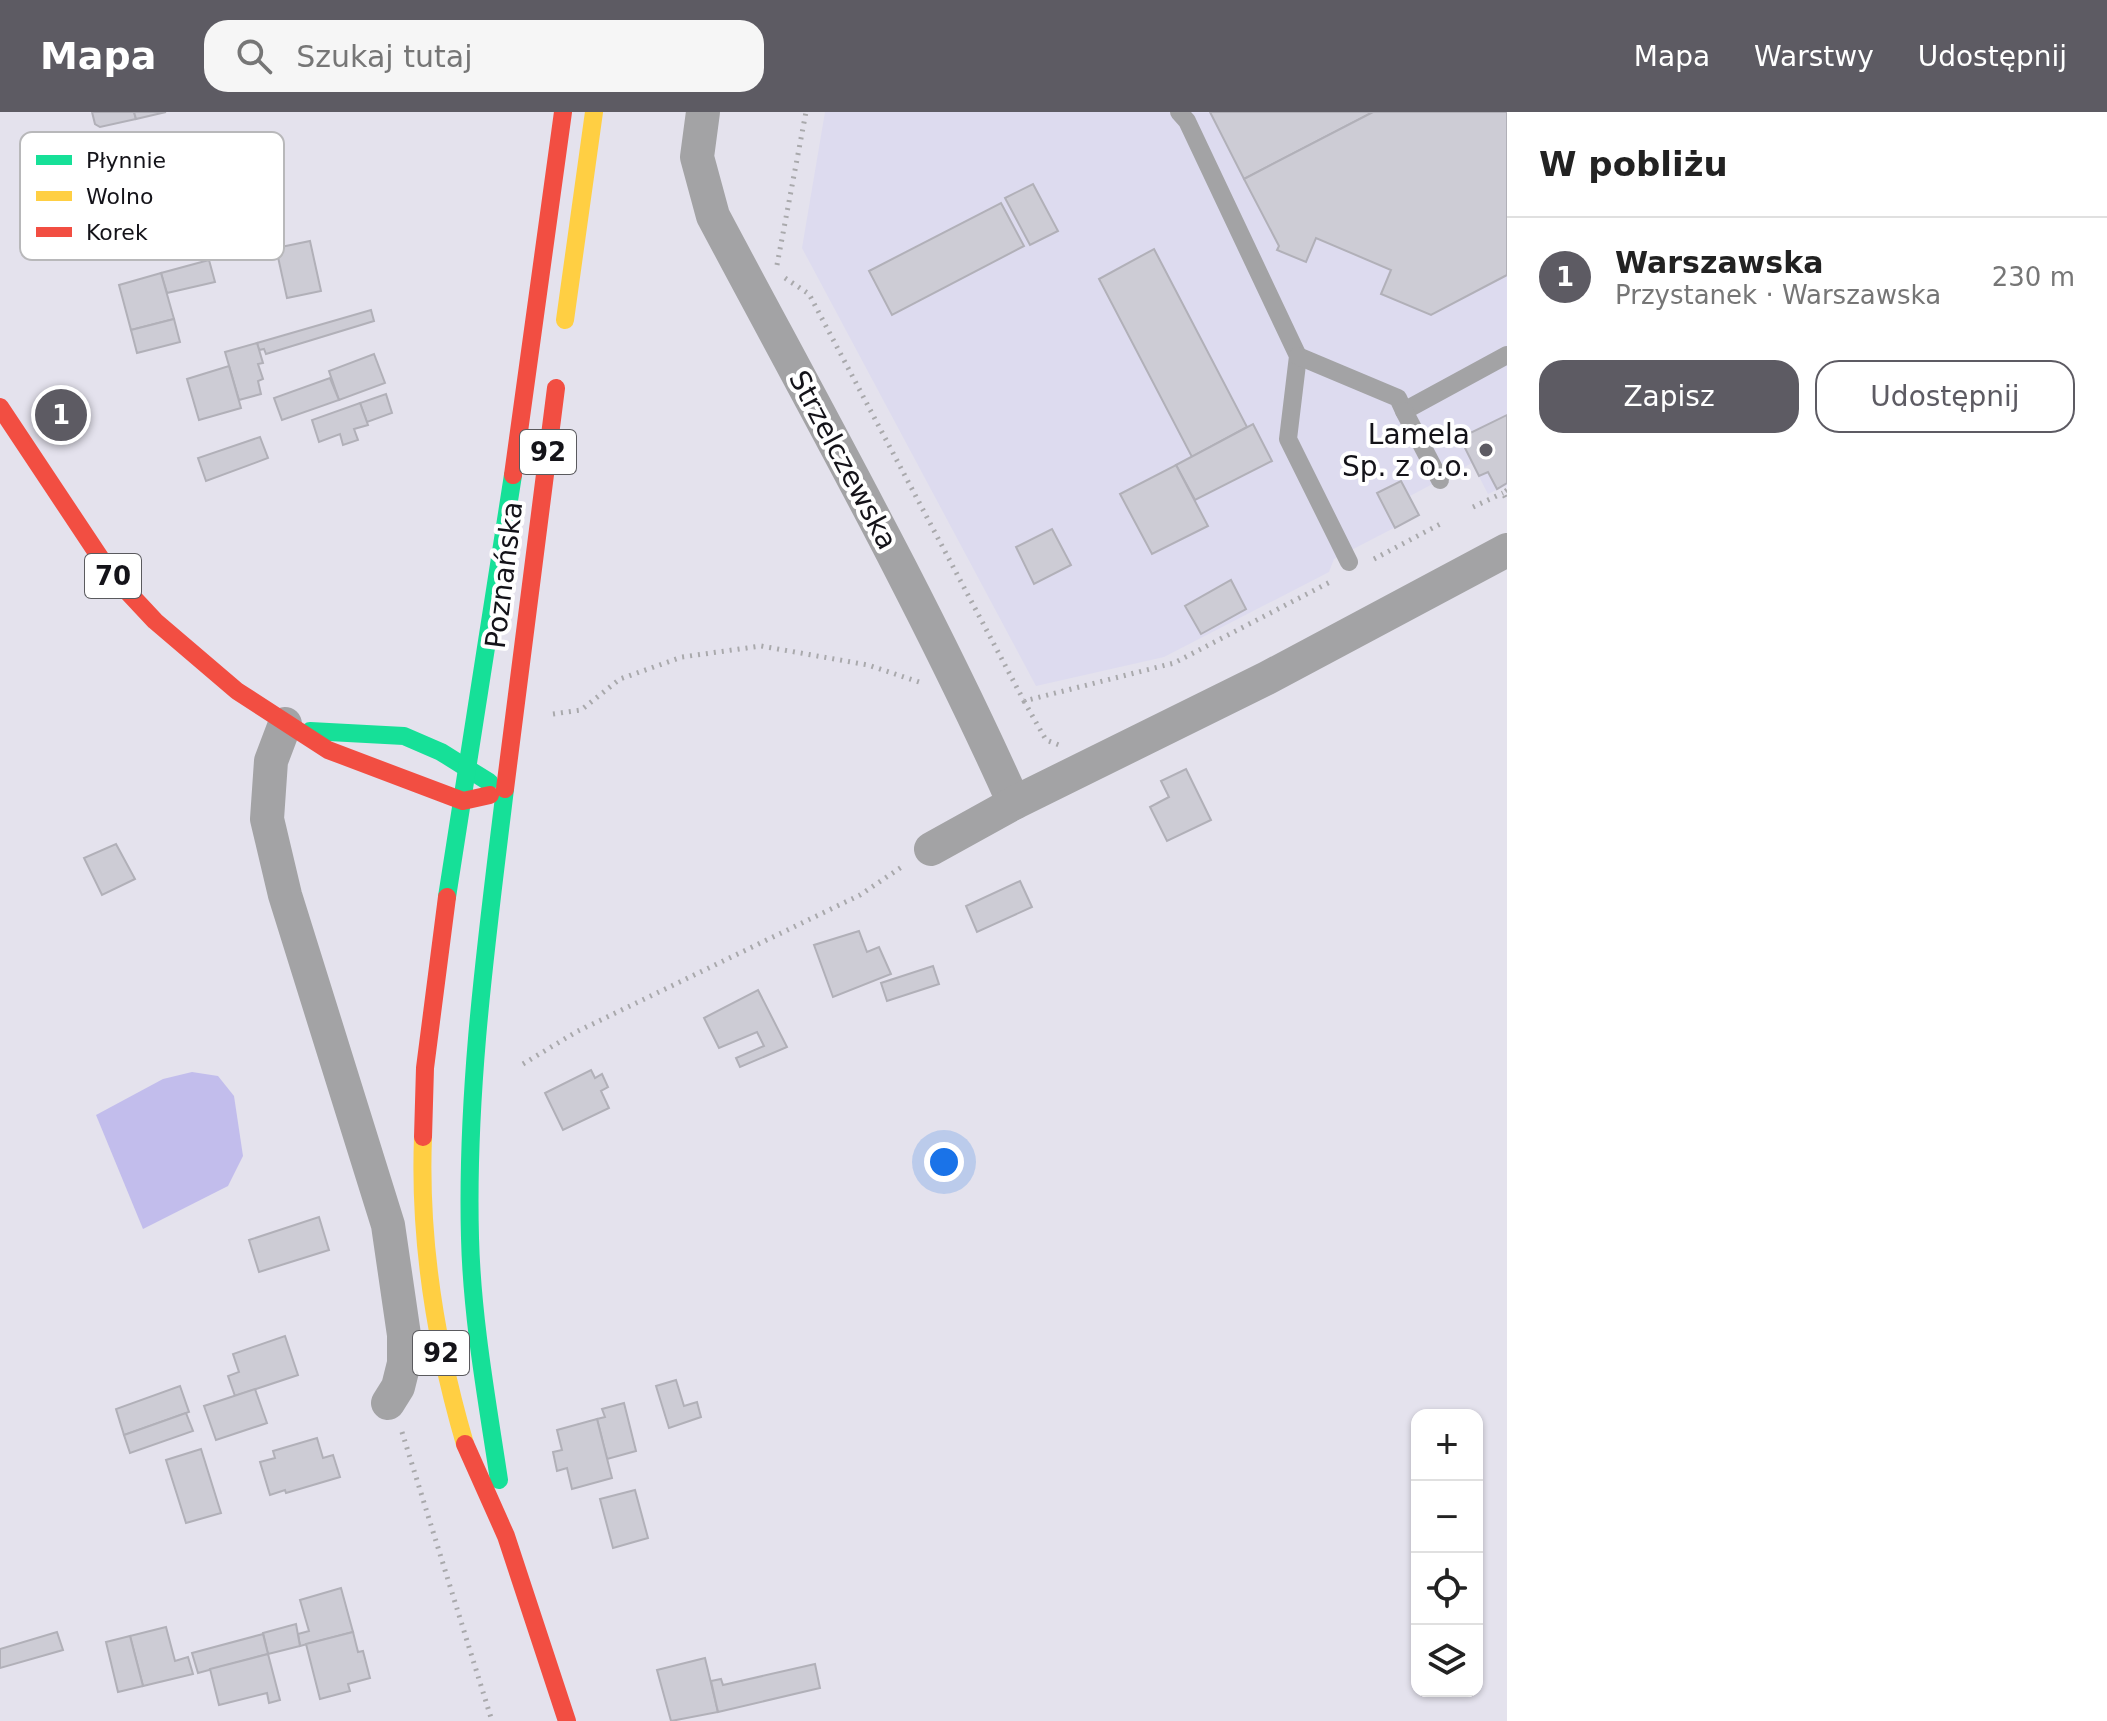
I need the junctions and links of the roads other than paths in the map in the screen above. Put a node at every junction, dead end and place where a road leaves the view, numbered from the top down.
1 (563, 112) edge
2 (594, 112) edge
3 (703, 112) edge
4 (1182, 113) edge
5 (562, 343) dead end
6 (1507, 355) edge
7 (1298, 356) junction
8 (558, 374) dead end
9 (0, 407) edge
10 (1404, 411) junction
11 (1440, 480) dead end
12 (1507, 550) edge
13 (1358, 562) road end
14 (484, 670) junction
15 (459, 705) dead end
16 (427, 726) dead end
17 (292, 727) junction
18 (404, 736) junction
19 (469, 767) junction
20 (504, 792) junction
21 (463, 801) junction
22 (1014, 803) junction
23 (931, 849) road end
24 (388, 1403) road end
25 (506, 1536) junction
26 (567, 1721) edge

1 - 14 main road, Poznańska / 92
2 - 5 main road
3 - 22 street, Strzelczewska
4 - 7 lane
6 - 10 lane
7 - 10 lane
7 - 13 lane
8 - 20 main road, Poznańska / 92
9 - 17 main road, 70
10 - 11 lane
12 - 22 street
14 - 15 main road, Poznańska / 92
14 - 19 main road, Poznańska / 92
16 - 18 main road
17 - 18 main road
17 - 21 main road, 70
17 - 24 street
18 - 19 main road
19 - 20 main road
19 - 21 main road, Poznańska / 92
20 - 21 main road
20 - 25 main road, Poznańska / 92
21 - 25 main road, Poznańska / 92
22 - 23 street
25 - 26 main road, 92

